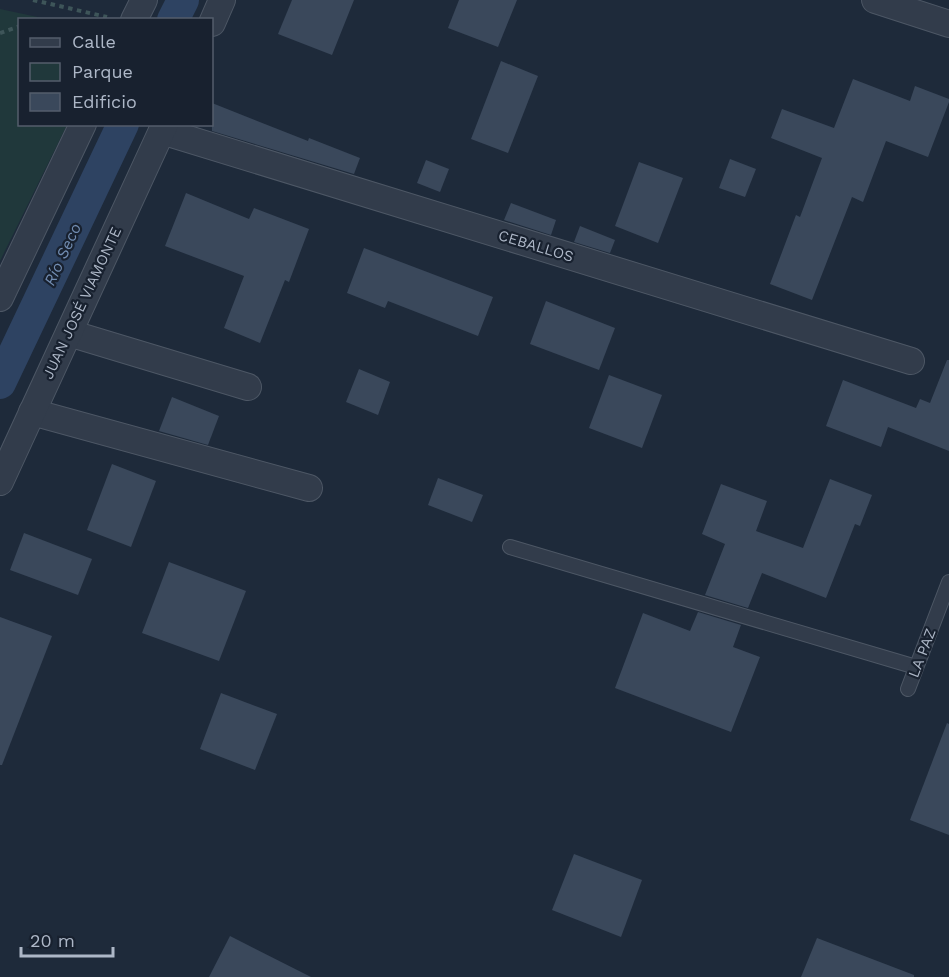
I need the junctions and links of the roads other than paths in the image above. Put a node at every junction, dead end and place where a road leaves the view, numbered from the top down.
1 (144, 0) edge
2 (222, 0) edge
3 (875, 0) edge
4 (135, 18) edge
5 (213, 21) edge
6 (949, 24) edge
7 (82, 126) edge
8 (163, 128) edge
9 (2, 289) edge
10 (69, 333) junction
11 (911, 361) dead end
12 (248, 387) dead end
13 (32, 412) junction
14 (0, 482) edge
15 (309, 488) dead end
16 (510, 547) dead end
17 (949, 582) edge
18 (916, 667) junction
19 (908, 689) dead end

1 - 4 street
2 - 5 street
3 - 6 street
7 - 9 street
8 - 10 street, JUAN JOSÉ VIAMONTE
8 - 11 street, CEBALLOS
10 - 12 street
10 - 13 street, JUAN JOSÉ VIAMONTE
13 - 14 street, JUAN JOSÉ VIAMONTE
13 - 15 street
16 - 18 lane
17 - 18 lane, LA PAZ
18 - 19 lane, LA PAZ

